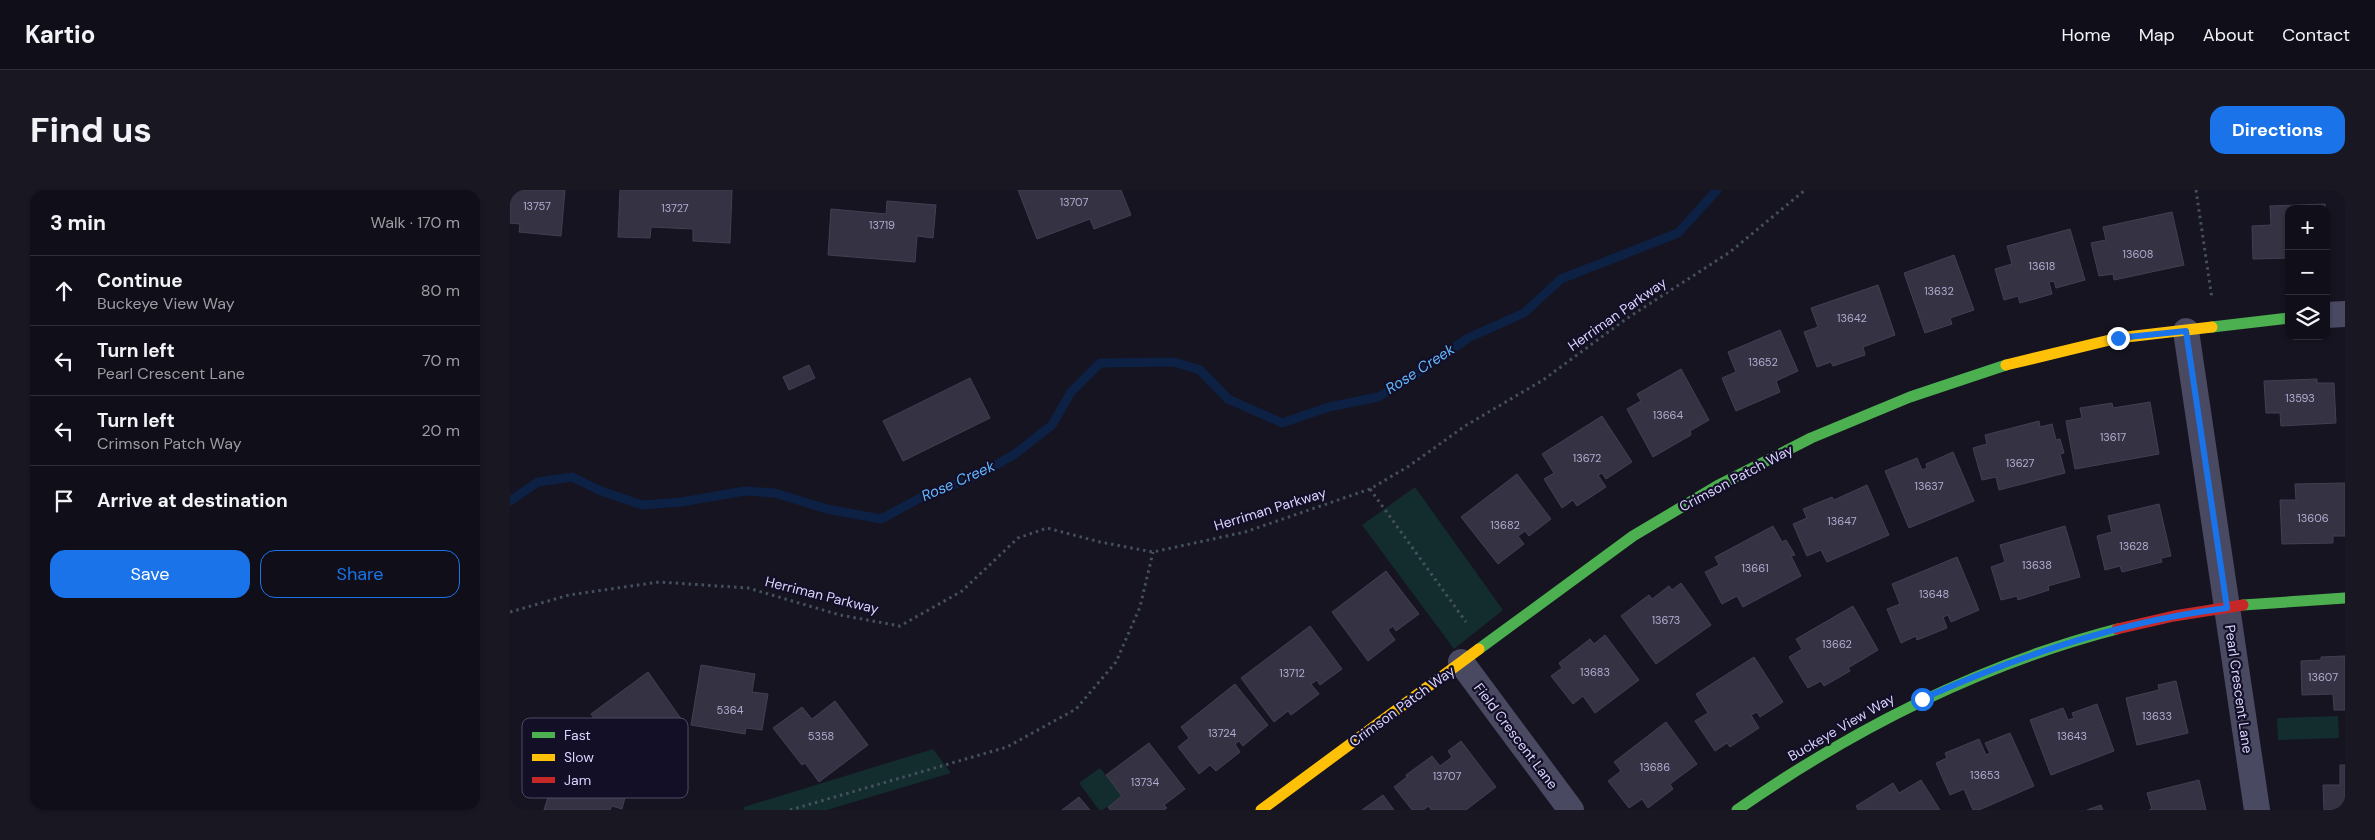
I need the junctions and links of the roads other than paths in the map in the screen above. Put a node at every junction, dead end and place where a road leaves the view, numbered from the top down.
1 (2345, 314) edge
2 (2330, 315) edge
3 (2285, 319) edge
4 (2186, 331) junction
5 (2345, 598) edge
6 (2227, 608) junction
7 (1461, 662) junction
8 (1261, 810) edge
9 (1571, 810) edge
10 (1737, 810) edge
11 (2257, 810) edge

1 - 2 street
3 - 4 street, Crimson Patch Way
4 - 6 street, Pearl Crescent Lane
4 - 7 street, Crimson Patch Way
5 - 6 street, Buckeye View Way
6 - 10 street, Buckeye View Way
6 - 11 street, Pearl Crescent Lane
7 - 8 street, Crimson Patch Way
7 - 9 street, Field Crescent Lane

